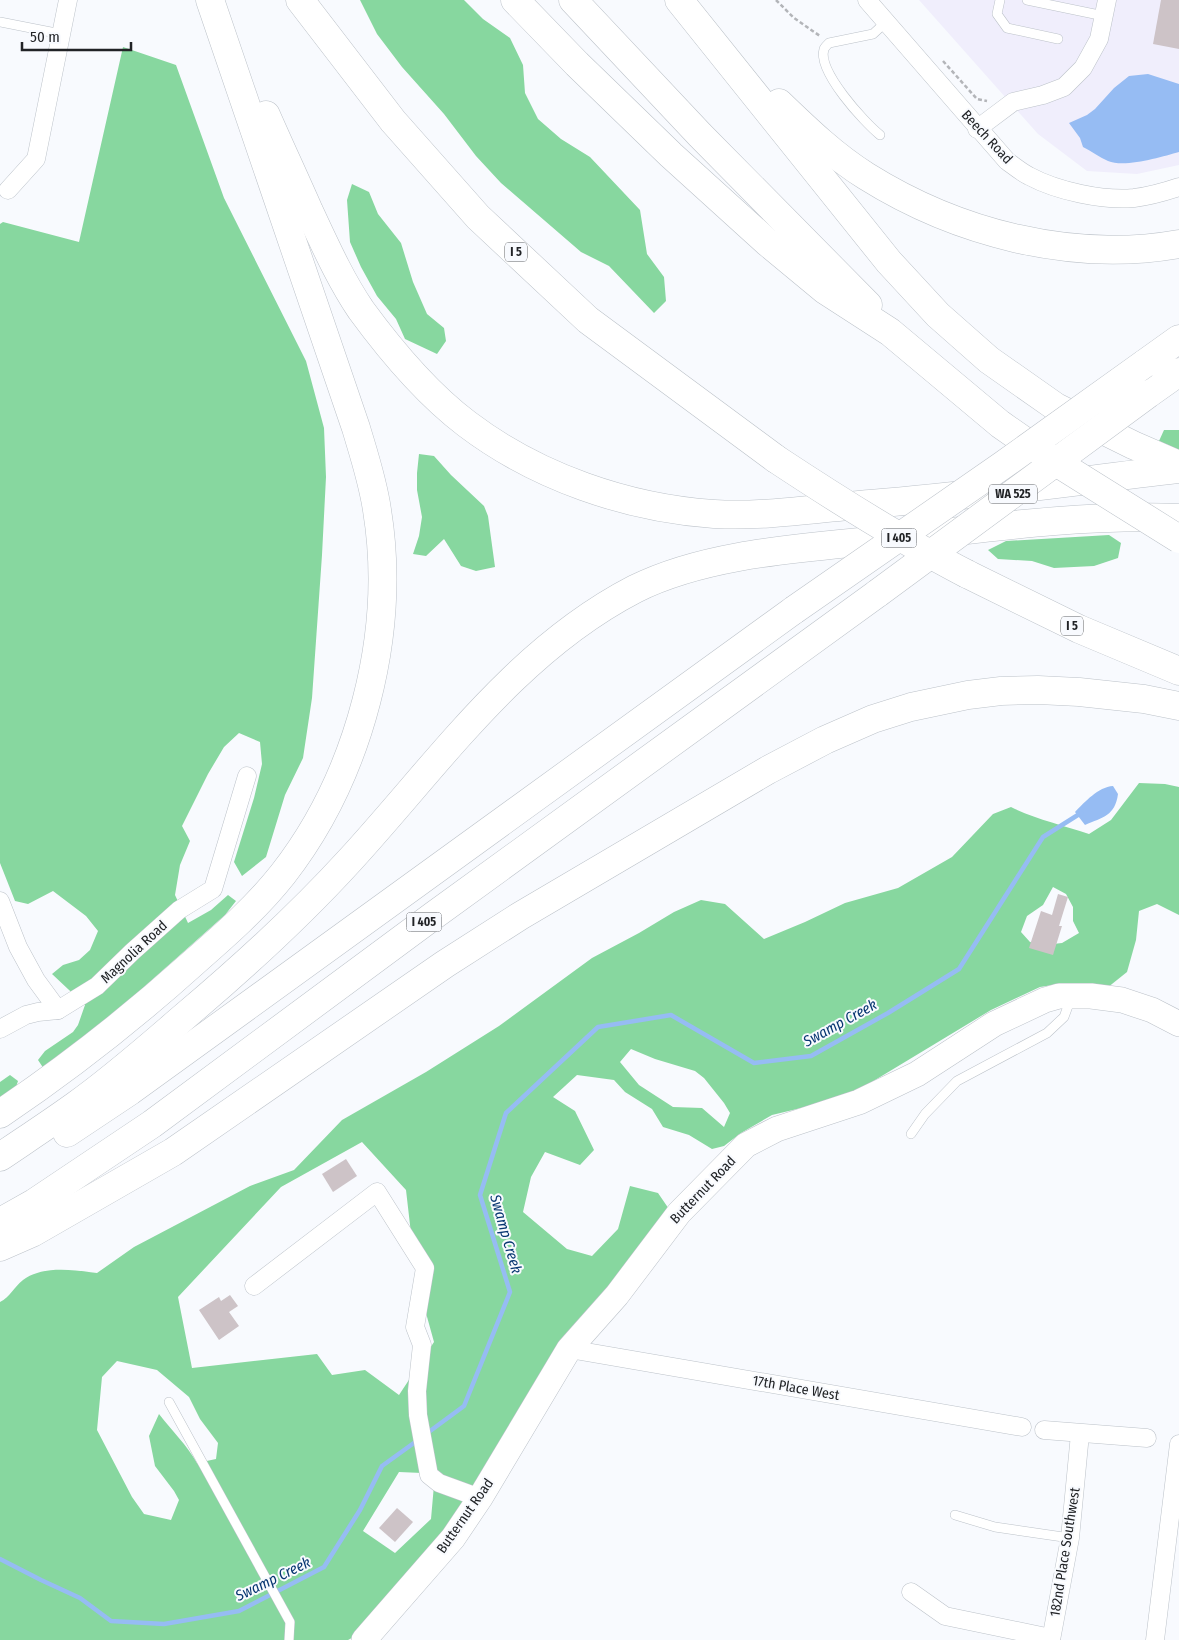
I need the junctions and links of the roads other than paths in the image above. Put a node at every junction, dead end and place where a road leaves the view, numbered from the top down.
1 (68, 0) edge
2 (210, 0) edge
3 (214, 0) edge
4 (300, 0) edge
5 (515, 0) edge
6 (573, 0) edge
7 (679, 0) edge
8 (686, 0) edge
9 (867, 0) edge
10 (1000, 0) edge
11 (1027, 0) edge
12 (1105, 8) edge
13 (0, 22) edge
14 (886, 22) junction
15 (61, 34) junction
16 (1058, 39) dead end
17 (977, 129) junction
18 (880, 135) dead end
19 (1179, 187) edge
20 (8, 190) dead end
21 (1179, 244) edge
22 (890, 332) junction
23 (1179, 339) edge
24 (1179, 372) edge
25 (1179, 393) edge
26 (1151, 401) junction
27 (1003, 465) joint
28 (1179, 465) edge
29 (1179, 469) edge
30 (1179, 518) edge
31 (1179, 539) edge
32 (1179, 671) edge
33 (1179, 706) edge
34 (247, 776) dead end
35 (0, 901) edge
36 (1072, 996) junction
37 (58, 1010) junction
38 (1179, 1024) edge
39 (0, 1029) edge
40 (0, 1114) edge
41 (911, 1134) dead end
42 (0, 1157) edge
43 (0, 1176) edge
44 (0, 1222) edge
45 (0, 1247) edge
46 (254, 1286) dead end
47 (570, 1350) junction
48 (169, 1402) dead end
49 (1022, 1428) dead end
50 (1044, 1430) dead end
51 (1080, 1434) junction
52 (1147, 1438) dead end
53 (1179, 1444) edge
54 (480, 1498) junction
55 (955, 1514) dead end
56 (1070, 1538) junction
57 (911, 1592) dead end
58 (1051, 1639) edge
59 (290, 1640) edge
60 (364, 1640) edge
61 (1155, 1640) edge

1 - 15 street
2 - 40 highway
3 - 29 highway
4 - 32 highway, I 5, bridge
5 - 22 highway
6 - 22 highway
7 - 28 highway, bridge
8 - 21 highway
9 - 14 street, Beech Road
10 - 16 lane
11 - 12 lane
12 - 17 street
13 - 15 lane
14 - 17 street, Beech Road
14 - 18 lane
15 - 20 street
17 - 19 street, Beech Road
22 - 31 highway, bridge
23 - 27 highway, WA 525, bridge
24 - 26 highway
25 - 26 highway
26 - 44 highway, I 405, bridge
27 - 43 highway, I 405, bridge
30 - 42 highway
33 - 45 highway
34 - 37 street, Magnolia Road
35 - 37 street
36 - 38 street, Butternut Road
36 - 41 lane
36 - 47 street, Butternut Road
37 - 39 street
46 - 54 street
47 - 49 street, 17th Place West
47 - 54 street, Butternut Road
48 - 59 lane
50 - 51 street
51 - 52 street
51 - 56 street, 182nd Place Southwest
53 - 61 street
54 - 60 street, Butternut Road
55 - 56 lane
56 - 58 street, 182nd Place Southwest
57 - 58 street

